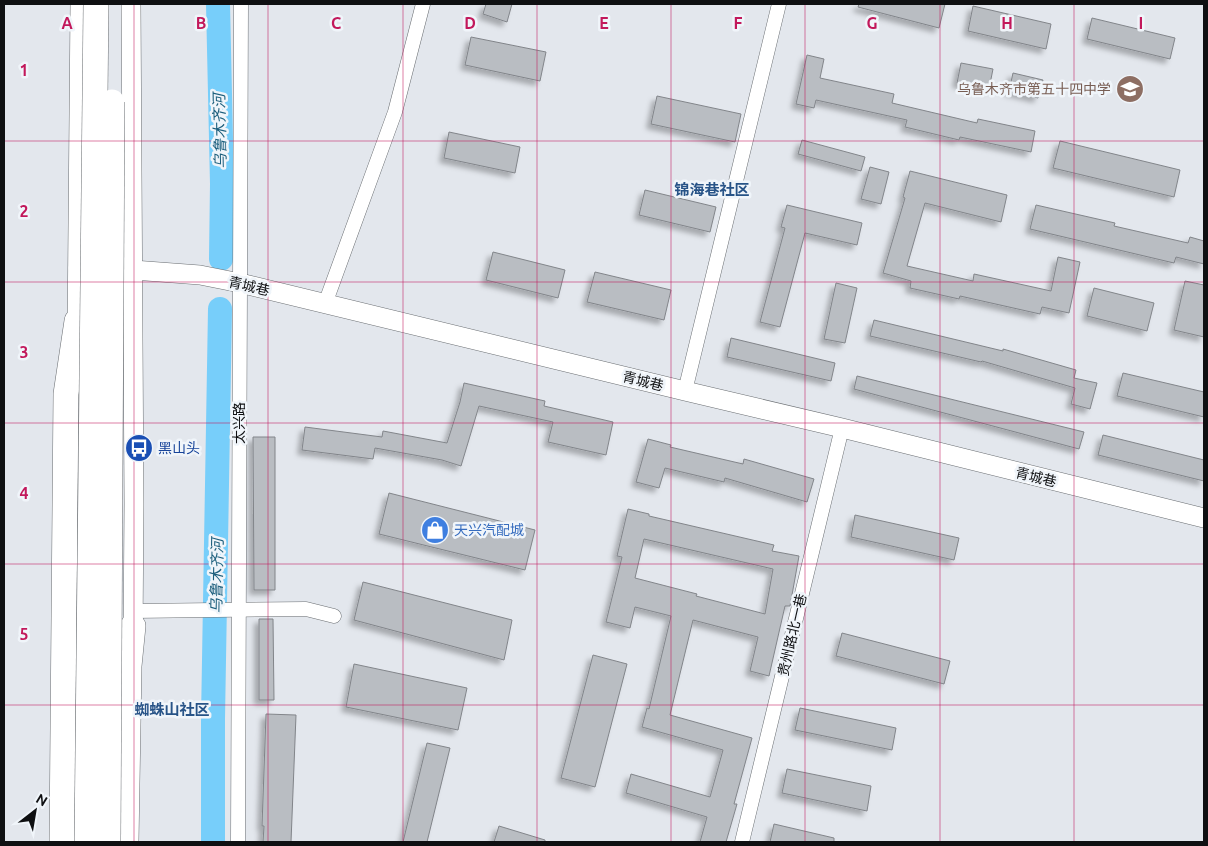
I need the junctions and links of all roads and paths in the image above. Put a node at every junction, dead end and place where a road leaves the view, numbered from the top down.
1 (80, 4) edge
2 (96, 4) edge
3 (112, 4) edge
4 (131, 4) edge
5 (241, 4) edge
6 (423, 4) edge
7 (779, 4) edge
8 (78, 268) junction
9 (133, 270) junction
10 (240, 283) junction
11 (325, 304) junction
12 (77, 321) junction
13 (685, 391) junction
14 (842, 428) junction
15 (1204, 518) edge
16 (234, 610) junction
17 (334, 616) dead end
18 (133, 618) junction
19 (62, 842) edge
20 (72, 842) edge
21 (87, 842) edge
22 (108, 842) edge
23 (126, 842) edge
24 (131, 842) edge
25 (238, 842) edge
26 (742, 842) edge

1 - 8 main road
2 - 21 highway, bridge
3 - 22 highway, bridge
4 - 9 main road
5 - 10 street, 太兴路
6 - 11 street
7 - 13 street
8 - 9 main road, 青城巷
8 - 12 main road
9 - 10 main road, 青城巷
9 - 18 main road
10 - 11 main road, 青城巷
10 - 16 street, 太兴路
11 - 13 main road, 青城巷
12 - 19 highway
12 - 20 main road
13 - 14 main road, 青城巷
14 - 15 main road, 青城巷
14 - 26 street, 贵州路北一巷
16 - 17 street
16 - 18 street
16 - 25 street, 太兴路
18 - 23 highway
18 - 24 main road

